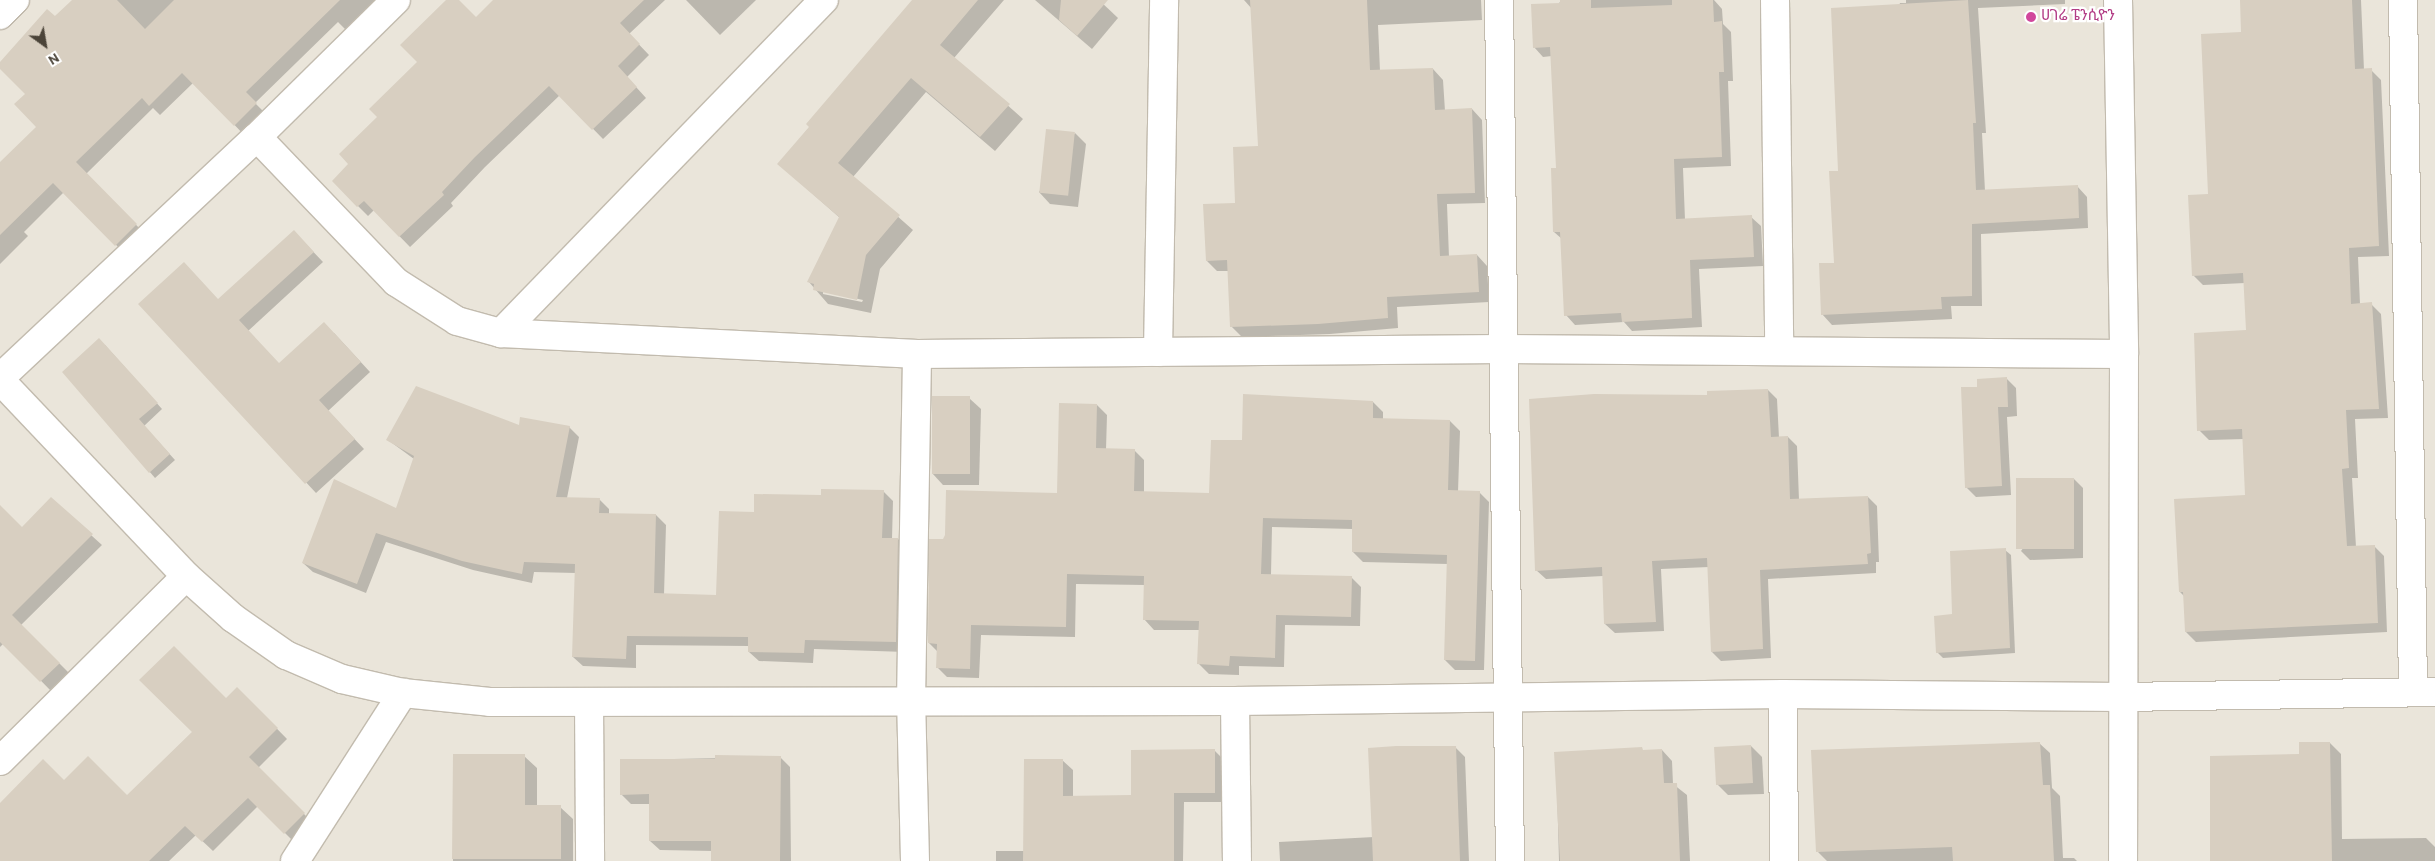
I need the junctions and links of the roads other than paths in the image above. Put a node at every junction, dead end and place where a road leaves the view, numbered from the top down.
1 (15, 0) edge
2 (396, 0) edge
3 (824, 0) edge
4 (1164, 0) edge
5 (1499, 0) edge
6 (1775, 0) edge
7 (2118, 0) edge
8 (2403, 0) edge
9 (0, 15) edge
10 (257, 136) junction
11 (502, 333) junction
12 (1502, 350) junction
13 (1779, 350) junction
14 (1158, 352) junction
15 (918, 354) junction
16 (2124, 354) junction
17 (0, 379) edge
18 (186, 576) junction
19 (2424, 692) edge
20 (403, 693) junction
21 (1782, 694) junction
22 (2121, 697) junction
23 (1506, 699) junction
24 (911, 701) junction
25 (1236, 701) junction
26 (589, 702) junction
27 (0, 761) edge
28 (295, 861) edge
29 (590, 861) edge
30 (916, 861) edge
31 (1237, 861) edge
32 (1510, 861) edge
33 (1784, 861) edge
34 (2123, 861) edge

1 - 9 street
2 - 10 street
3 - 11 street
4 - 14 street
5 - 12 street
6 - 13 street
7 - 16 street
8 - 19 street
10 - 11 street
10 - 17 street
11 - 15 street
12 - 13 street
12 - 14 street
12 - 23 street
13 - 16 street
14 - 15 street
15 - 24 street
16 - 22 street
17 - 18 street
18 - 20 street
18 - 27 street
19 - 22 street
20 - 26 street
20 - 28 street
21 - 22 street
21 - 23 street
21 - 33 street
22 - 34 street
23 - 25 street
23 - 32 street
24 - 25 street
24 - 26 street
24 - 30 street
25 - 31 street
26 - 29 street

